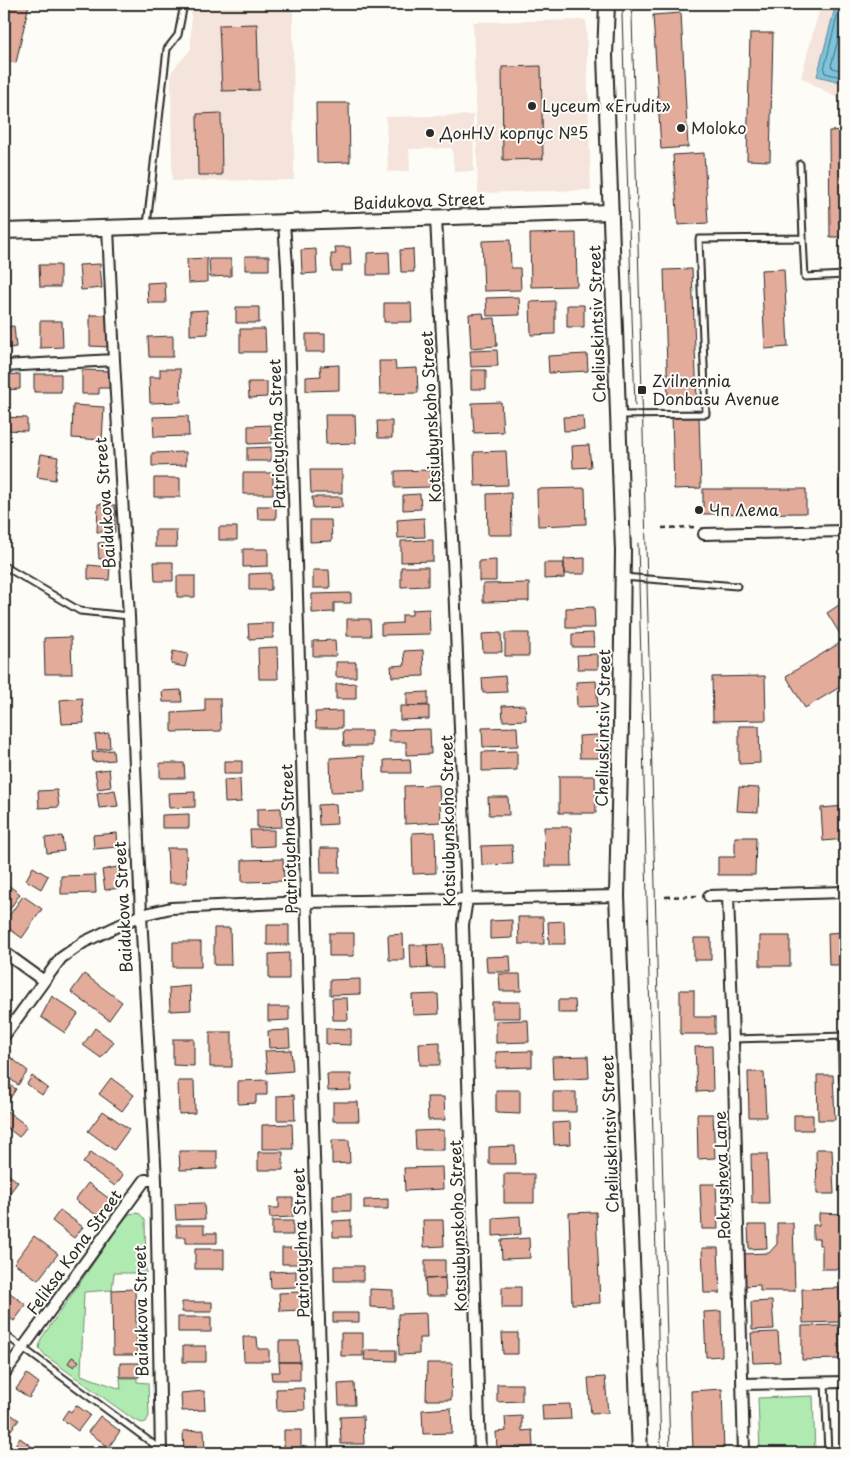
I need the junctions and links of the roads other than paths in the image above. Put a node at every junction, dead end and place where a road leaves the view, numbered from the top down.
1 (184, 4) edge
2 (607, 4) edge
3 (800, 164) dead end
4 (611, 212) junction
5 (436, 218) junction
6 (284, 223) junction
7 (147, 227) junction
8 (108, 228) junction
9 (4, 231) edge
10 (803, 238) junction
11 (845, 276) edge
12 (114, 360) junction
13 (4, 366) edge
14 (618, 415) junction
15 (845, 531) edge
16 (704, 534) dead end
17 (4, 566) edge
18 (622, 577) junction
19 (737, 586) dead end
20 (129, 616) junction
21 (845, 892) edge
22 (617, 896) junction
23 (709, 896) road end
24 (728, 896) junction
25 (468, 899) junction
26 (306, 902) junction
27 (140, 915) junction
28 (4, 952) edge
29 (44, 981) junction
30 (4, 1036) edge
31 (844, 1036) edge
32 (733, 1039) junction
33 (845, 1080) edge
34 (156, 1180) junction
35 (4, 1334) edge
36 (23, 1348) junction
37 (4, 1374) edge
38 (845, 1382) edge
39 (825, 1383) junction
40 (742, 1384) junction
41 (160, 1451) edge
42 (322, 1453) edge
43 (480, 1453) edge
44 (640, 1453) edge
45 (744, 1453) edge
46 (828, 1453) edge

1 - 7 lane
2 - 4 main road, Cheliuskintsiv Street
3 - 10 lane
4 - 5 main road, Baidukova Street
4 - 14 main road, Cheliuskintsiv Street
5 - 6 main road, Baidukova Street
5 - 25 street, Kotsiubynskoho Street
6 - 7 main road, Baidukova Street
6 - 26 street, Patriotychna Street
7 - 8 main road, Baidukova Street
8 - 9 main road, Baidukova Street
8 - 12 street, Baidukova Street
10 - 11 lane
10 - 14 lane
12 - 13 street
12 - 20 street, Baidukova Street
14 - 18 main road, Cheliuskintsiv Street
15 - 16 street
17 - 20 lane
18 - 19 lane
18 - 22 main road, Cheliuskintsiv Street
20 - 27 street, Baidukova Street
21 - 24 street
22 - 25 street
22 - 44 main road, Cheliuskintsiv Street
23 - 24 street
24 - 32 street, Pokrysheva Lane
25 - 26 street
25 - 43 street, Kotsiubynskoho Street
26 - 27 street
26 - 42 street, Patriotychna Street
27 - 29 street
27 - 34 street, Baidukova Street
28 - 29 street
29 - 30 street
31 - 32 lane
31 - 33 street
32 - 40 street, Pokrysheva Lane
34 - 36 street, Feliksa Kona Street
34 - 41 street, Baidukova Street
35 - 36 lane
36 - 37 street, Feliksa Kona Street
36 - 41 lane
38 - 39 street
39 - 40 street
39 - 46 lane
40 - 45 street, Pokrysheva Lane

